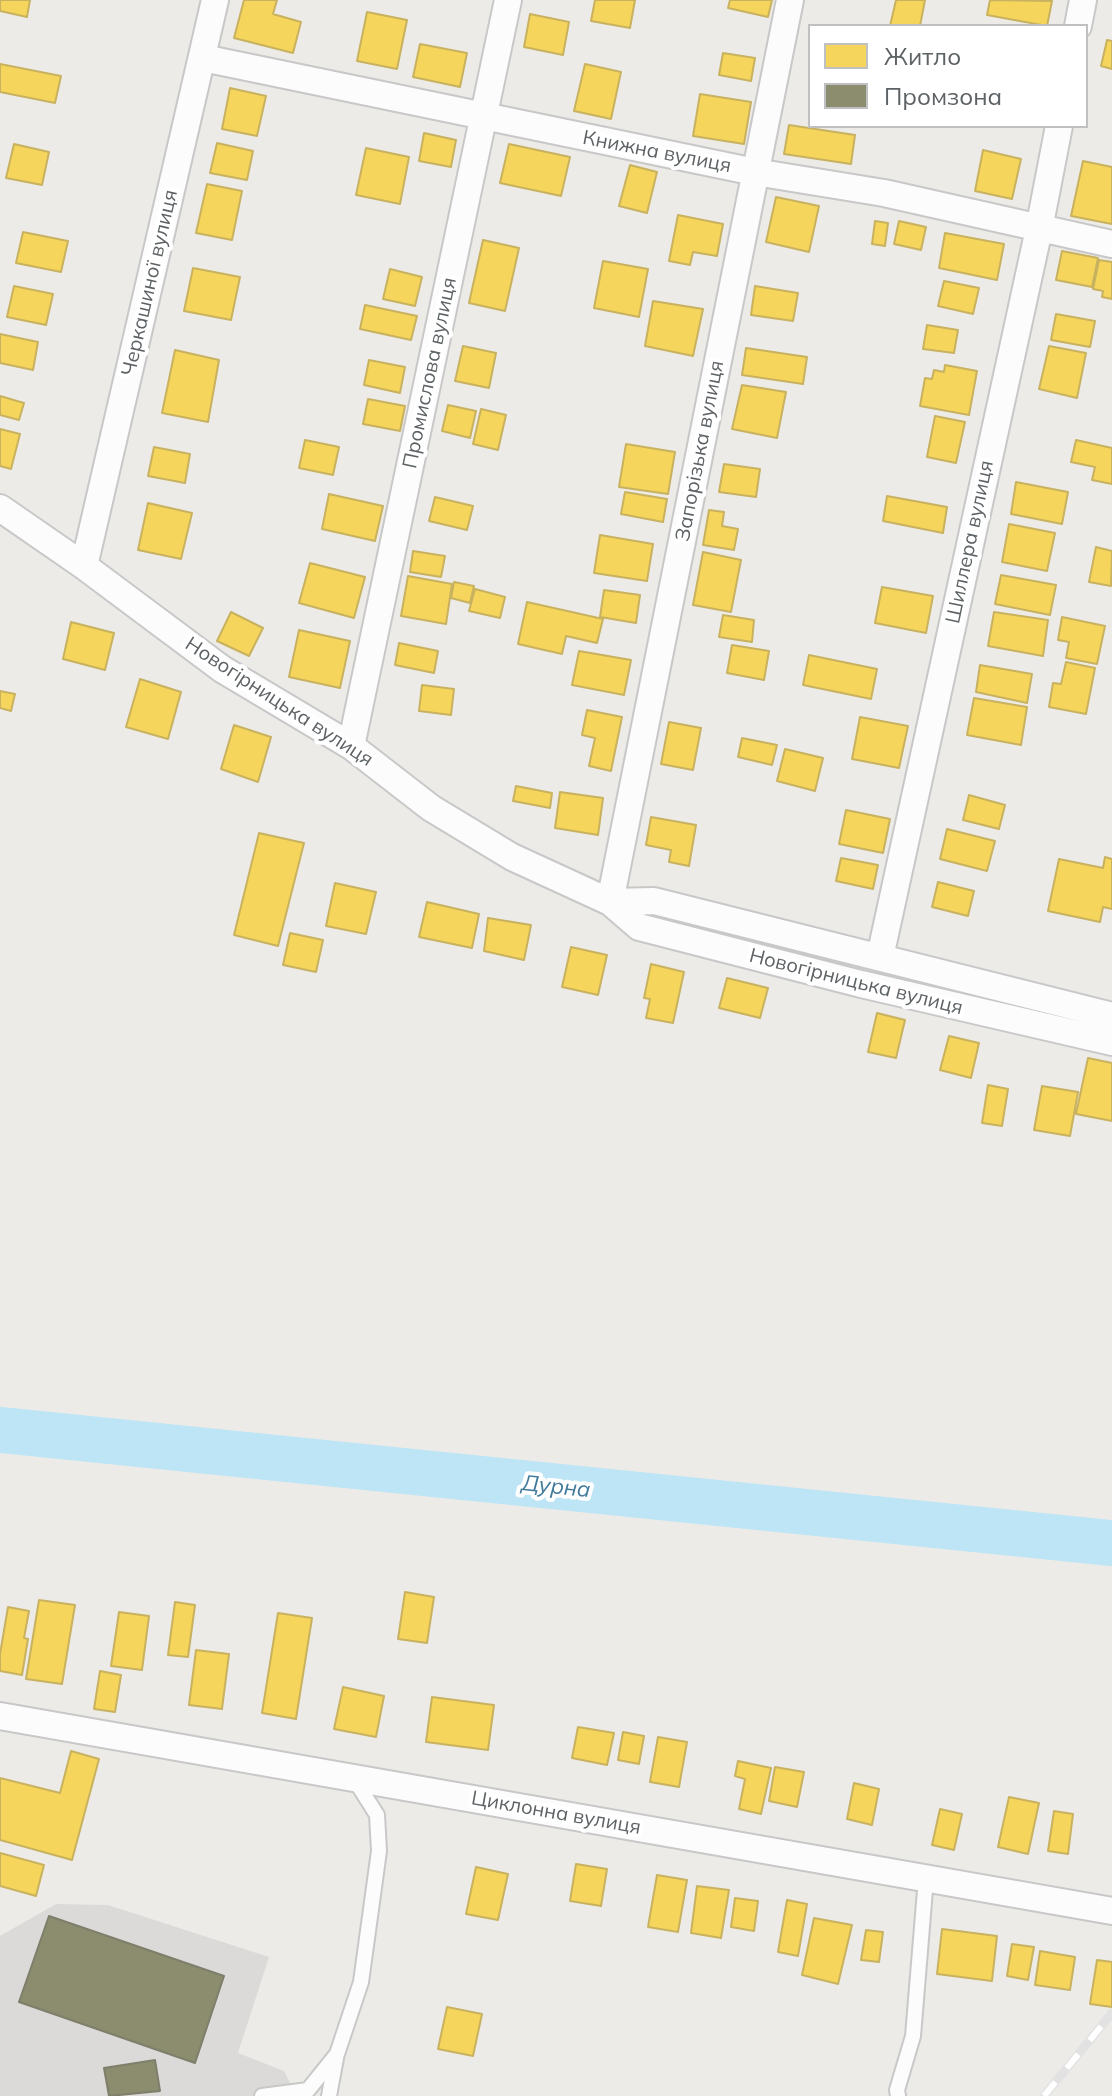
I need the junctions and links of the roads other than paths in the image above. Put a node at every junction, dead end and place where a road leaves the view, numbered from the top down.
1 (215, 0) edge
2 (508, 0) edge
3 (790, 0) edge
4 (1083, 0) edge
5 (1078, 24) edge
6 (203, 58) junction
7 (485, 118) junction
8 (1059, 128) edge
9 (755, 172) junction
10 (1039, 229) junction
11 (1112, 244) edge
12 (0, 508) edge
13 (84, 566) junction
14 (351, 746) junction
15 (610, 902) junction
16 (880, 957) junction
17 (1112, 1016) edge
18 (1112, 1042) edge
19 (0, 1716) edge
20 (352, 1777) junction
21 (926, 1878) junction
22 (1112, 1911) edge
23 (337, 2054) junction
24 (262, 2096) edge
25 (329, 2096) edge
26 (898, 2096) edge

1 - 6 street, Черкашиної вулиця
2 - 7 street, Промислова вулиця
3 - 9 street, Запорізька вулиця
4 - 5 street
6 - 7 street, Книжна вулиця
6 - 13 street, Черкашиної вулиця
7 - 9 street, Книжна вулиця
7 - 14 street, Промислова вулиця
8 - 10 street, Шиллера вулиця
9 - 10 street, Книжна вулиця
9 - 15 street, Запорізька вулиця
10 - 11 street, Книжна вулиця
10 - 16 street, Шиллера вулиця
12 - 13 street, Новогірницька вулиця
13 - 14 street, Новогірницька вулиця
14 - 15 street, Новогірницька вулиця
15 - 16 street, Новогірницька вулиця
15 - 18 street, Новогірницька вулиця
16 - 17 street, Новогірницька вулиця
19 - 20 street, Циклонна вулиця
20 - 21 street, Циклонна вулиця
20 - 23 lane
21 - 22 street, Циклонна вулиця
21 - 26 lane
23 - 24 lane
23 - 25 lane

